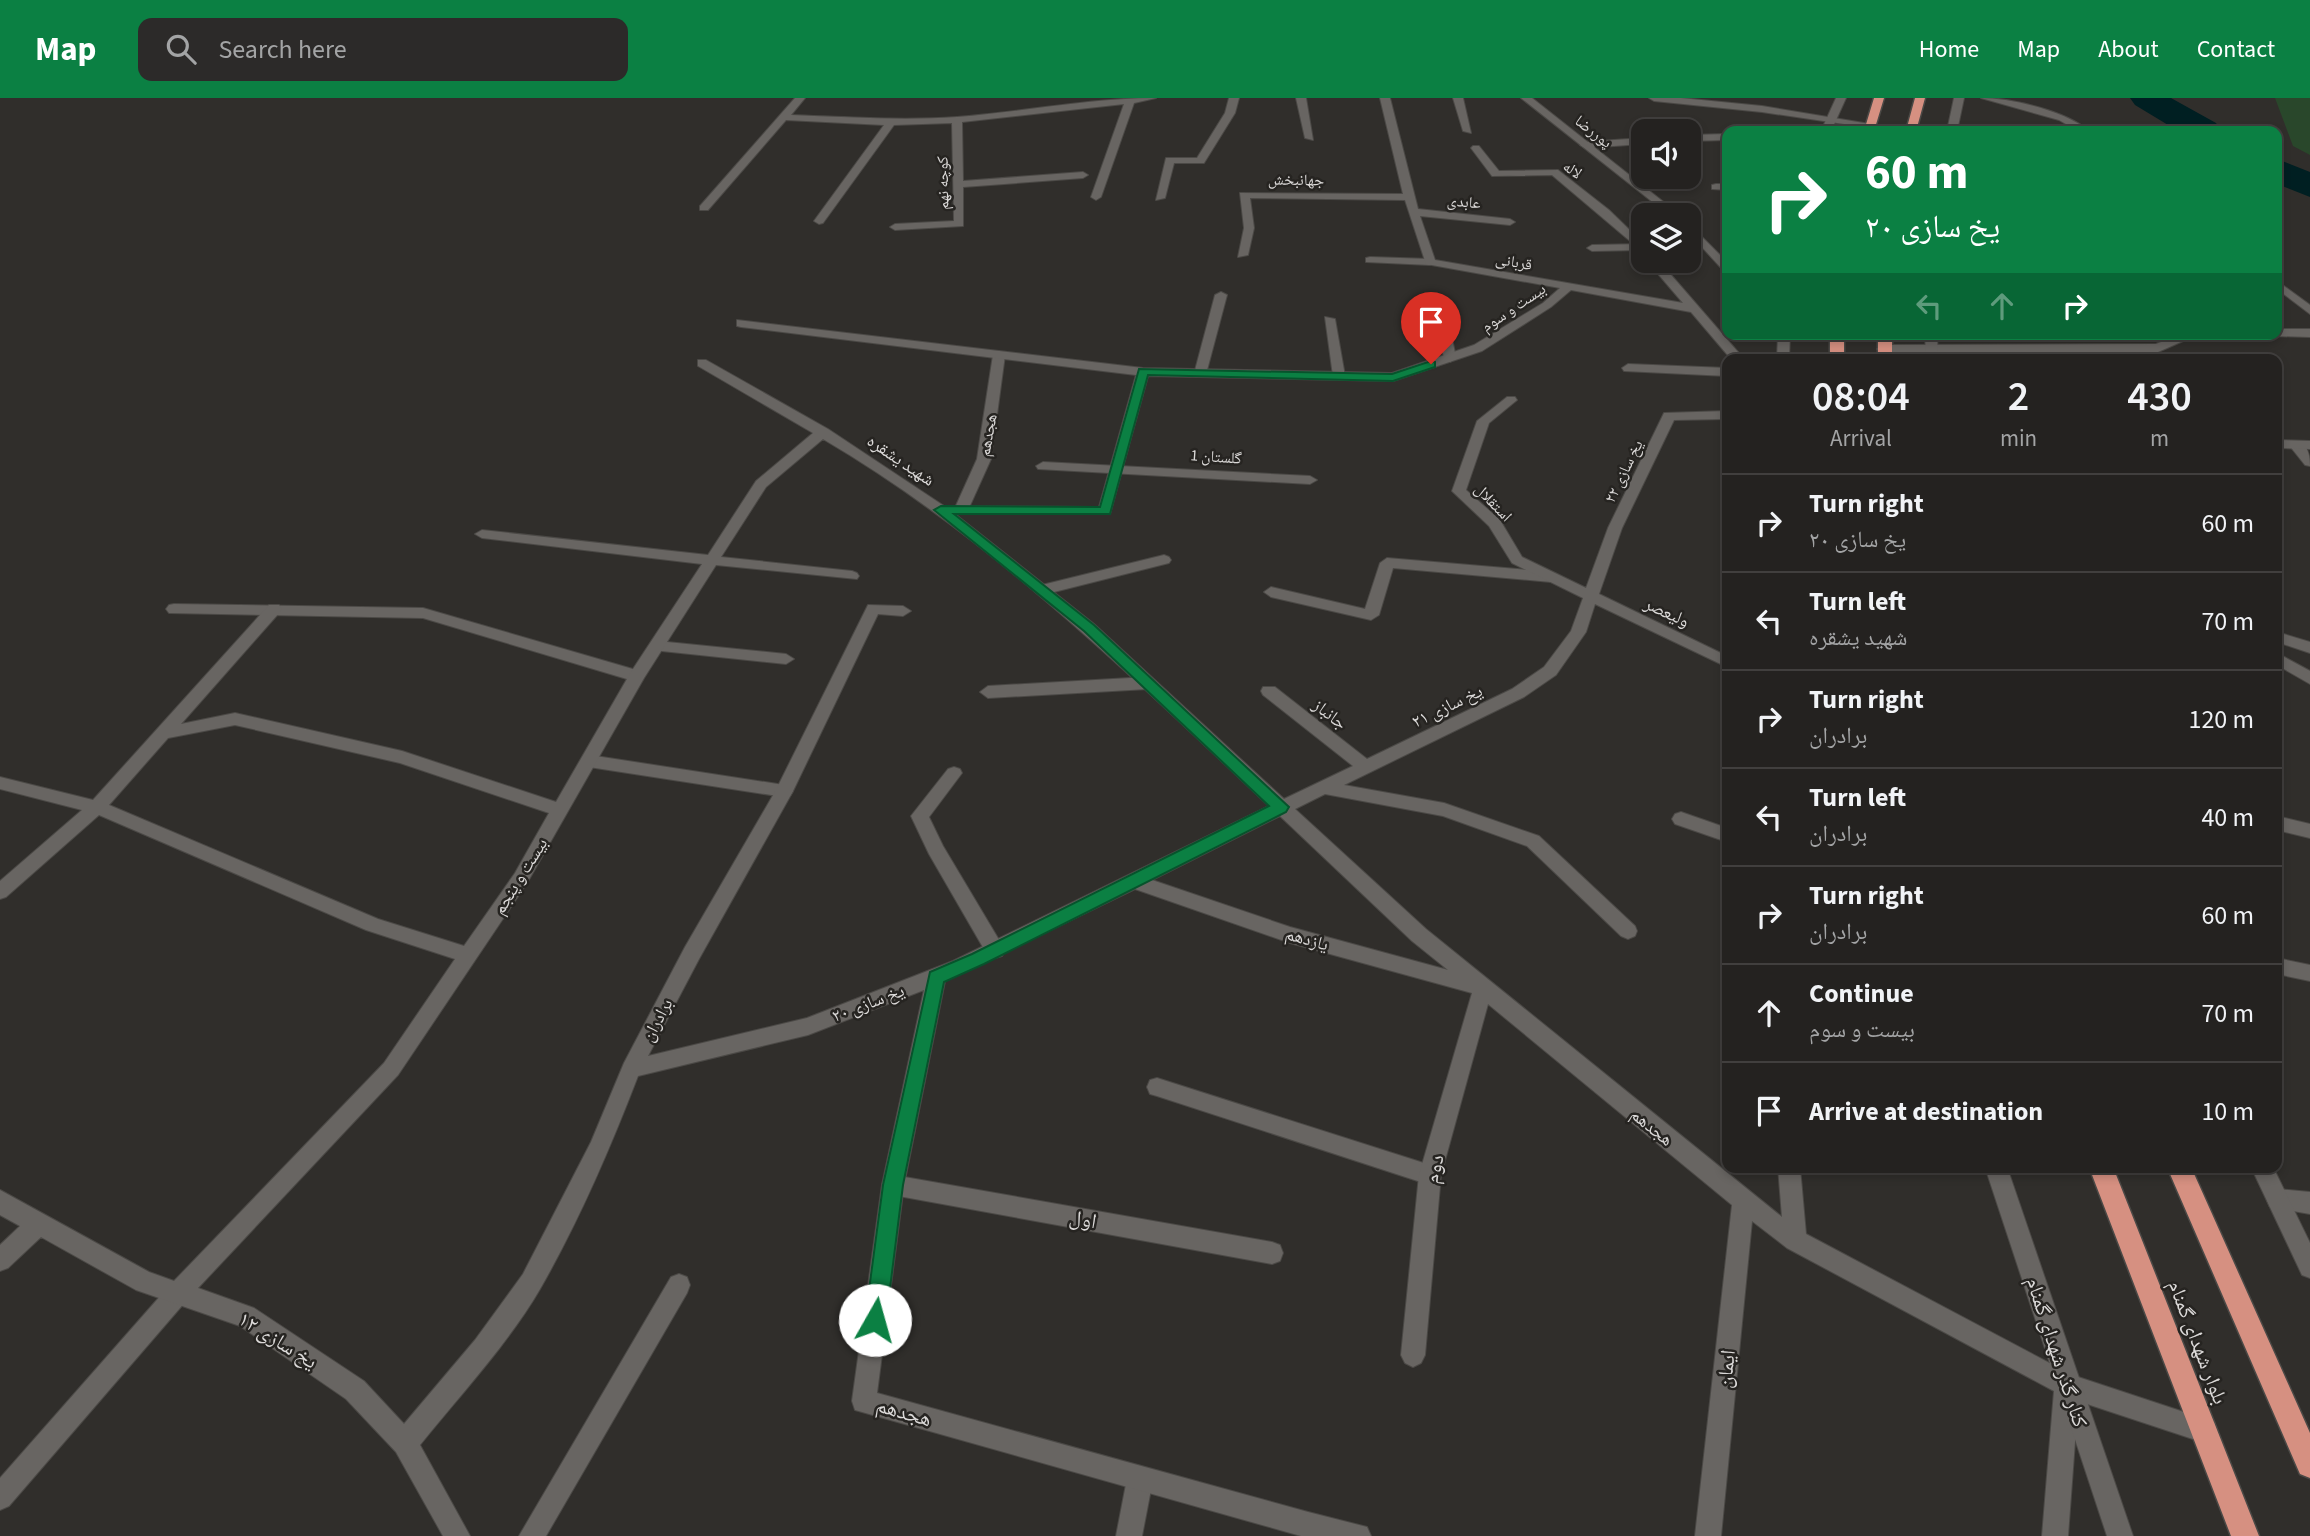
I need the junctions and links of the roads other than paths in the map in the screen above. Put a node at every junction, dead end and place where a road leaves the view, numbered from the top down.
1 (800, 98) edge
2 (1151, 98) edge
3 (1234, 98) edge
4 (1301, 98) edge
5 (1385, 98) edge
6 (1458, 98) edge
7 (1526, 98) edge
8 (1654, 98) edge
9 (1841, 98) edge
10 (1876, 98) edge
11 (1920, 98) edge
12 (1959, 98) edge
13 (1986, 98) edge
14 (1130, 100) junction
15 (781, 117) junction
16 (1830, 119) junction
17 (957, 120) junction
18 (891, 122) junction
19 (1828, 126) edge
20 (1861, 126) edge
21 (1870, 126) edge
22 (1912, 126) edge
23 (1953, 126) edge
24 (2076, 126) edge
25 (1468, 131) dead end
26 (1722, 137) edge
27 (1310, 138) dead end
28 (1701, 138) edge
29 (1631, 142) edge
30 (1585, 145) junction
31 (1476, 148) dead end
32 (1083, 176) dead end
33 (958, 184) junction
34 (1096, 197) dead end
35 (1409, 197) junction
36 (1160, 198) dead end
37 (1660, 203) edge
38 (704, 208) dead end
39 (1415, 212) junction
40 (818, 220) dead end
41 (1510, 222) dead end
42 (895, 228) dead end
43 (1631, 237) edge
44 (1701, 240) edge
45 (1592, 248) dead end
46 (1631, 248) edge
47 (1242, 255) dead end
48 (1370, 260) dead end
49 (1430, 262) junction
50 (1722, 263) edge
51 (1664, 273) edge
52 (1568, 287) junction
53 (2282, 288) edge
54 (1221, 295) dead end
55 (1696, 309) junction
56 (2310, 311) edge
57 (1441, 314) dead end
58 (1329, 319) dead end
59 (741, 323) dead end
60 (2282, 333) edge
61 (2310, 333) edge
62 (1722, 340) edge
63 (1722, 340) edge
64 (2178, 340) edge
65 (2168, 344) junction
66 (1734, 354) edge
67 (1884, 354) edge
68 (1931, 354) edge
69 (2174, 354) edge
70 (999, 355) junction
71 (1450, 358) junction
72 (702, 363) dead end
73 (1628, 368) dead end
74 (1143, 372) junction
75 (1722, 372) edge
76 (1200, 374) junction
77 (1339, 376) junction
78 (1511, 400) dead end
79 (1722, 415) edge
80 (823, 432) junction
81 (2282, 444) edge
82 (2303, 445) edge
83 (2310, 463) edge
84 (1043, 466) dead end
85 (1119, 468) junction
86 (1310, 480) dead end
87 (941, 510) junction
88 (961, 510) junction
89 (482, 534) dead end
90 (1164, 560) dead end
91 (712, 561) junction
92 (852, 576) dead end
93 (1551, 577) junction
94 (1042, 590) junction
95 (1271, 592) dead end
96 (1591, 596) junction
97 (174, 609) dead end
98 (274, 610) junction
99 (903, 611) dead end
100 (2282, 639) edge
101 (657, 646) junction
102 (2310, 648) edge
103 (786, 659) dead end
104 (1722, 660) edge
105 (2282, 660) edge
106 (638, 676) junction
107 (2310, 678) edge
108 (1148, 683) junction
109 (1269, 691) dead end
110 (988, 692) dead end
111 (163, 733) junction
112 (589, 761) junction
113 (1366, 767) junction
114 (954, 773) dead end
115 (0, 783) edge
116 (1322, 787) junction
117 (784, 791) junction
118 (97, 807) junction
119 (1281, 807) junction
120 (561, 810) junction
121 (1681, 819) dead end
122 (2282, 824) edge
123 (2310, 831) edge
124 (1722, 833) edge
125 (1134, 881) junction
126 (0, 892) edge
127 (1628, 931) dead end
128 (995, 950) junction
129 (468, 955) junction
130 (2282, 967) edge
131 (2310, 973) edge
132 (936, 977) junction
133 (1483, 988) junction
134 (631, 1069) junction
135 (1157, 1087) dead end
136 (1789, 1173) edge
137 (1998, 1173) edge
138 (2103, 1173) edge
139 (2182, 1173) edge
140 (2265, 1173) edge
141 (1430, 1175) junction
142 (893, 1185) junction
143 (2278, 1200) junction
144 (0, 1201) edge
145 (1743, 1201) junction
146 (2310, 1203) edge
147 (38, 1225) junction
148 (1795, 1240) junction
149 (1272, 1253) dead end
150 (0, 1260) edge
151 (2310, 1267) edge
152 (679, 1285) dead end
153 (178, 1293) junction
154 (1413, 1355) dead end
155 (2067, 1385) junction
156 (2204, 1431) junction
157 (405, 1443) junction
158 (2310, 1464) edge
159 (1140, 1479) junction
160 (0, 1497) edge
161 (457, 1536) edge
162 (532, 1536) edge
163 (1129, 1536) edge
164 (1358, 1536) edge
165 (1709, 1536) edge
166 (2055, 1536) edge
167 (2119, 1536) edge
168 (2245, 1536) edge

1 - 15 street
2 - 14 street
3 - 36 street
4 - 27 street
5 - 35 street
6 - 25 street
7 - 30 street, پوررضا
8 - 16 street
9 - 16 street
10 - 21 highway
11 - 22 highway
12 - 23 street
13 - 24 street
14 - 17 street
14 - 34 street
15 - 18 street
15 - 38 street
16 - 19 street
16 - 20 street
17 - 18 street
17 - 33 street, کوچه نهم
18 - 40 street
26 - 28 street
29 - 30 street
30 - 37 street, پوررضا
31 - 43 street, لاله
32 - 33 street
33 - 42 street, کوچه نهم
35 - 39 street
35 - 47 street, جهانبخش
39 - 41 street, عابدی
39 - 49 street
44 - 50 street
45 - 46 street
48 - 49 street, قربانی
49 - 52 street, قربانی
51 - 55 street
52 - 55 street, قربانی
52 - 71 street, بیست و سوم
53 - 56 street
54 - 76 street
55 - 63 street
57 - 71 street
58 - 77 street
59 - 70 street
60 - 61 street
62 - 66 street
64 - 65 street
65 - 68 street
65 - 69 street
67 - 68 street
70 - 74 street
70 - 88 street, هجدهم
71 - 77 street, بیست و سوم
72 - 80 street, شهید یشقره
73 - 75 street
74 - 76 street
74 - 85 street
76 - 77 street
78 - 93 street, استقلال
79 - 96 street, یخ سازی ۲۲
80 - 87 street, شهید یشقره
80 - 91 street, بیست و پنجم
81 - 82 street
82 - 83 street
84 - 85 street, گلستان 1
85 - 86 street, گلستان 1
85 - 88 street
87 - 88 street
87 - 94 street, شهید یشقره
89 - 91 street
90 - 94 street
91 - 92 street
91 - 101 street, بیست و پنجم
93 - 95 street
93 - 96 street, استقلال
94 - 108 street, شهید یشقره
96 - 104 street, ولیعصر
96 - 113 street, یخ سازی ۲۱
97 - 98 street
98 - 106 street
98 - 111 street
99 - 117 street, برادران
100 - 102 street
101 - 103 street
101 - 106 street, بیست و پنجم
105 - 107 street
106 - 112 street, بیست و پنجم
108 - 110 street
108 - 119 street, شهید یشقره
109 - 113 street, جانباز
111 - 118 street
111 - 120 street
112 - 117 street
112 - 120 street, بیست و پنجم
113 - 116 street, یخ سازی ۲۱
114 - 128 street
115 - 118 street
116 - 119 street, یخ سازی ۲۱
116 - 127 street
117 - 134 street, برادران
118 - 126 street
118 - 129 street
119 - 125 street, یخ سازی ۲۰
119 - 133 street, هجدهم
120 - 129 street, بیست و پنجم
121 - 124 street
122 - 123 street
125 - 128 street, یخ سازی ۲۰
125 - 133 street, یازدهم
128 - 132 street, یخ سازی ۲۰
129 - 153 street, بیست و پنجم
130 - 131 street
132 - 134 street, یخ سازی ۲۰
132 - 142 street, هجدهم
133 - 141 street, دوم
133 - 145 street, هجدهم
134 - 157 street, برادران
135 - 141 street
136 - 148 street
137 - 155 street, کنار گذر شهدای گمنام
138 - 156 highway, بلوار شهدای گمنام
139 - 158 highway
140 - 143 street
141 - 154 street, دوم
142 - 149 street, اول
142 - 159 street, هجدهم
143 - 146 street
143 - 151 street
144 - 147 street, یخ سازی ۱۲
145 - 148 street, هجدهم
145 - 165 street, ایمان
147 - 150 street
147 - 153 street, یخ سازی ۱۲
148 - 155 street, هجدهم
152 - 162 street
153 - 157 street, یخ سازی ۱۲
153 - 160 street, بیست و پنجم
155 - 156 street, هجدهم
155 - 166 street
155 - 167 street, کنار گذر شهدای گمنام
156 - 168 highway, بلوار شهدای گمنام
157 - 161 street, یخ سازی ۱۲
159 - 163 street
159 - 164 street, هجدهم

